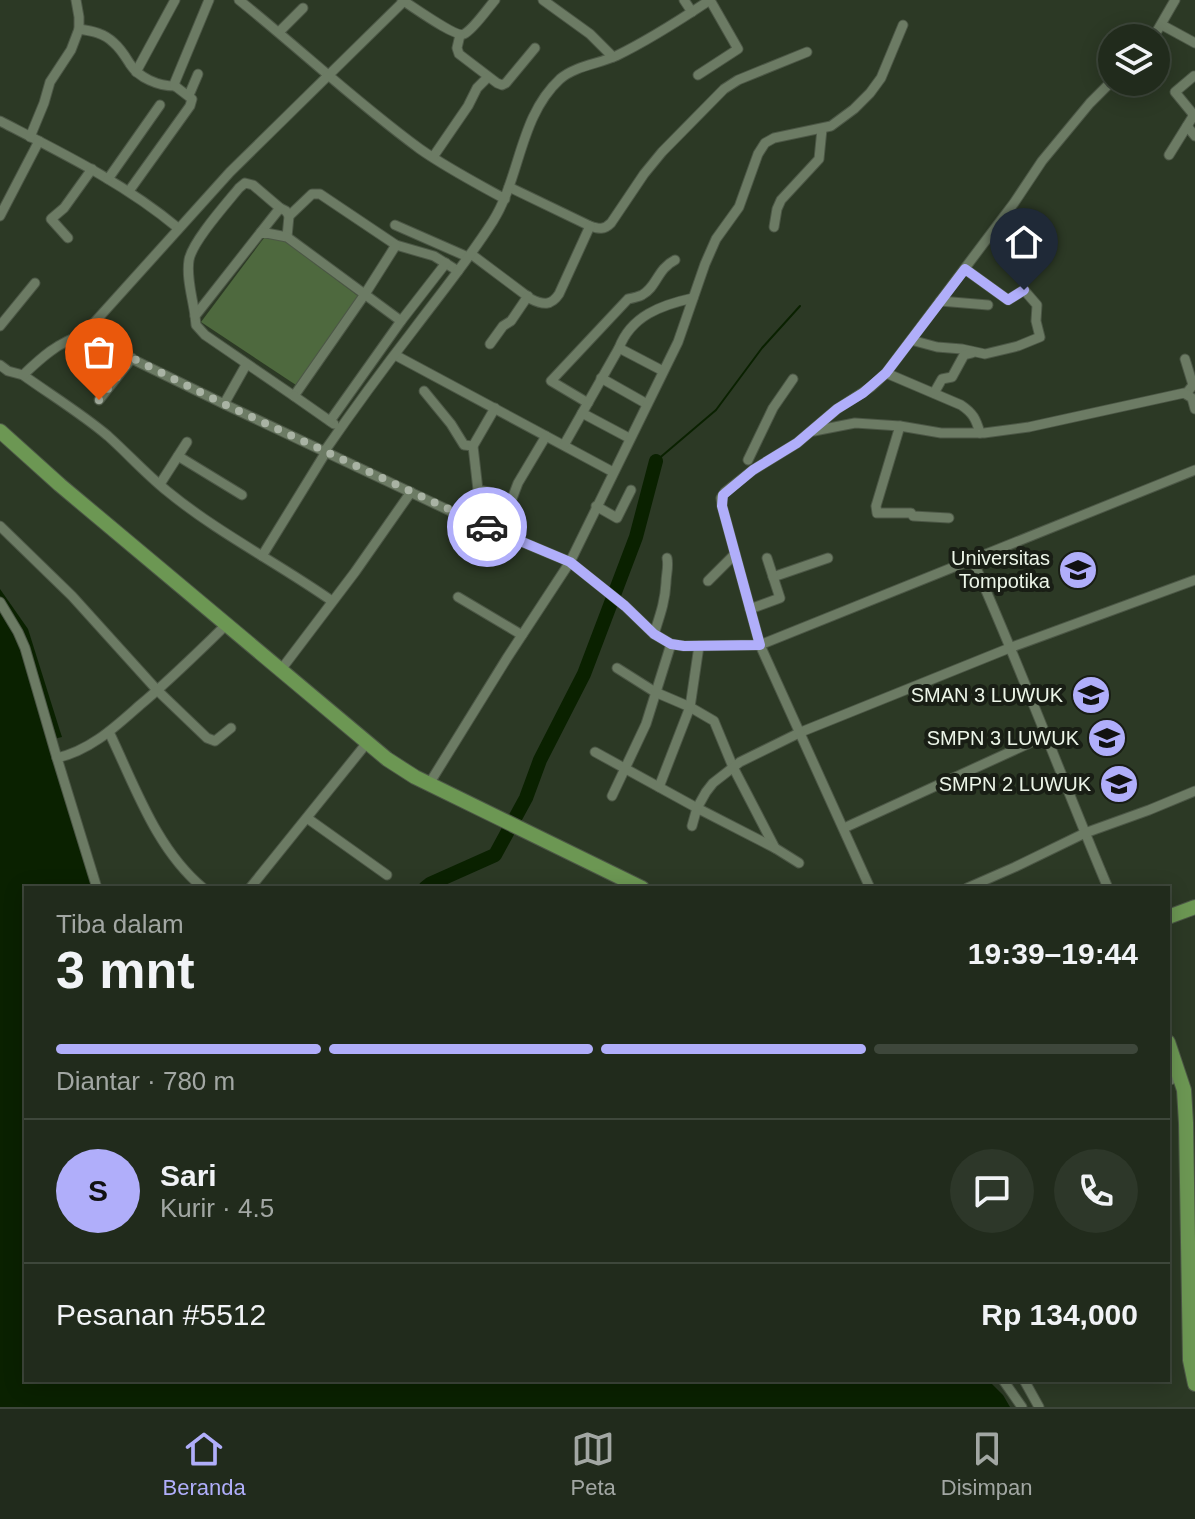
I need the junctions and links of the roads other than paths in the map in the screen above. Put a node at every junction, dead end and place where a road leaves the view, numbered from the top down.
1 (76, 0) edge
2 (175, 0) edge
3 (209, 0) edge
4 (239, 0) edge
5 (404, 0) edge
6 (495, 0) edge
7 (544, 0) edge
8 (684, 0) edge
9 (710, 0) edge
10 (1175, 0) edge
11 (303, 8) dead end
12 (692, 12) junction
13 (1163, 24) edge
14 (903, 25) dead end
15 (79, 29) junction
16 (1170, 29) edge
17 (279, 32) junction
18 (460, 35) junction
19 (1195, 43) edge
20 (535, 48) dead end
21 (807, 52) dead end
22 (613, 57) junction
23 (136, 72) junction
24 (198, 74) dead end
25 (329, 74) junction
26 (698, 75) dead end
27 (488, 77) junction
28 (1195, 77) edge
29 (175, 86) junction
30 (189, 95) junction
31 (1098, 95) edge
32 (160, 105) dead end
33 (0, 121) edge
34 (1187, 126) junction
35 (822, 129) junction
36 (1195, 136) edge
37 (35, 139) junction
38 (1169, 155) dead end
39 (433, 157) junction
40 (92, 169) junction
41 (108, 179) junction
42 (509, 187) junction
43 (129, 191) junction
44 (505, 199) junction
45 (280, 208) junction
46 (0, 216) edge
47 (289, 216) junction
48 (395, 225) dead end
49 (590, 226) junction
50 (774, 227) dead end
51 (178, 228) junction
52 (261, 232) junction
53 (287, 237) junction
54 (68, 238) dead end
55 (396, 245) junction
56 (469, 256) junction
57 (675, 260) dead end
58 (446, 263) junction
59 (965, 269) junction
60 (458, 271) junction
61 (35, 283) dead end
62 (365, 294) junction
63 (528, 296) junction
64 (693, 298) junction
65 (940, 301) junction
66 (988, 305) dead end
67 (195, 316) junction
68 (401, 321) junction
69 (0, 326) edge
70 (83, 335) junction
71 (911, 340) junction
72 (490, 344) dead end
73 (619, 348) junction
74 (975, 352) junction
75 (395, 355) junction
76 (132, 358) junction
77 (1185, 359) dead end
78 (0, 365) edge
79 (246, 365) junction
80 (663, 371) junction
81 (886, 373) junction
82 (23, 375) junction
83 (601, 378) junction
84 (793, 379) dead end
85 (424, 391) dead end
86 (934, 393) junction
87 (1186, 394) junction
88 (294, 396) junction
89 (99, 400) dead end
90 (588, 403) junction
91 (224, 404) junction
92 (647, 404) junction
93 (495, 408) junction
94 (1195, 409) edge
95 (582, 413) junction
96 (330, 421) junction
97 (900, 426) junction
98 (340, 428) junction
99 (0, 431) edge
100 (811, 432) junction
101 (980, 433) junction
102 (546, 436) junction
103 (629, 438) junction
104 (187, 442) dead end
105 (564, 445) junction
106 (473, 446) junction
107 (325, 452) junction
108 (178, 456) junction
109 (757, 468) junction
110 (1195, 470) edge
111 (613, 472) junction
112 (160, 484) junction
113 (631, 490) dead end
114 (411, 492) junction
115 (489, 492) dead end
116 (242, 495) dead end
117 (596, 506) junction
118 (949, 518) dead end
119 (0, 526) edge
120 (499, 533) junction
121 (735, 554) junction
122 (262, 556) junction
123 (667, 558) dead end
124 (767, 558) dead end
125 (828, 558) dead end
126 (973, 561) junction
127 (570, 562) junction
128 (773, 577) junction
129 (1195, 580) edge
130 (708, 581) dead end
131 (458, 597) dead end
132 (332, 601) junction
133 (0, 602) edge
134 (750, 609) junction
135 (226, 625) junction
136 (654, 634) junction
137 (522, 635) junction
138 (671, 644) junction
139 (760, 645) junction
140 (699, 646) junction
141 (1012, 647) junction
142 (617, 668) dead end
143 (280, 671) junction
144 (157, 690) junction
145 (655, 692) junction
146 (690, 707) junction
147 (231, 728) dead end
148 (109, 732) junction
149 (801, 732) junction
150 (1045, 736) junction
151 (366, 744) junction
152 (595, 752) dead end
153 (57, 758) junction
154 (733, 767) junction
155 (626, 768) junction
156 (429, 784) junction
157 (659, 787) junction
158 (1195, 791) edge
159 (612, 796) dead end
160 (697, 808) junction
161 (307, 818) junction
162 (692, 826) dead end
163 (844, 828) junction
164 (1085, 833) junction
165 (775, 848) junction
166 (799, 863) dead end
167 (387, 875) dead end
168 (96, 886) edge
169 (201, 886) edge
170 (252, 886) edge
171 (634, 886) edge
172 (869, 886) edge
173 (972, 886) edge
174 (1107, 886) edge
175 (1195, 907) edge
176 (1170, 916) edge
177 (1170, 1054) edge
178 (1174, 1079) edge
179 (1022, 1382) edge
180 (1006, 1384) edge
181 (1195, 1384) edge
182 (1022, 1407) edge
183 (1039, 1407) edge

1 - 15 street
2 - 23 street
3 - 29 street
4 - 17 street
5 - 18 street
5 - 25 street
6 - 18 street
7 - 22 street
8 - 12 street
9 - 12 street
9 - 26 street
10 - 13 street
11 - 17 street
12 - 22 street
14 - 35 street
15 - 23 street
15 - 37 street
16 - 19 street
17 - 25 street
18 - 27 street
20 - 27 street
21 - 49 street
22 - 42 street
23 - 29 street
24 - 30 street
25 - 39 street
25 - 51 street
27 - 39 street
28 - 34 street
29 - 30 street
30 - 43 street
31 - 59 street
32 - 41 street
33 - 37 street
34 - 36 street
34 - 38 street
35 - 50 street
35 - 64 street
37 - 40 street
37 - 46 street
39 - 44 street
40 - 41 street
40 - 54 street
41 - 43 street
42 - 44 street
42 - 49 street
43 - 51 street
44 - 56 street
45 - 47 street
45 - 52 street
45 - 67 street
47 - 53 street
47 - 55 street
48 - 56 street
49 - 63 street
51 - 70 street
52 - 53 street
52 - 67 street
53 - 62 street
55 - 58 street
55 - 62 street
56 - 60 street
56 - 63 street
57 - 90 street
58 - 60 street
58 - 68 street
59 - 65 street
59 - 74 street
60 - 75 street
61 - 69 street
62 - 68 street
62 - 88 street
63 - 72 street
64 - 73 street
64 - 80 street
65 - 66 street
65 - 71 street
67 - 79 street
68 - 96 street
70 - 76 street
70 - 82 street
71 - 74 street
71 - 81 street
73 - 80 street
73 - 83 street
74 - 86 street
75 - 93 street
75 - 98 street
76 - 89 street
76 - 91 street
77 - 87 street
78 - 82 street
79 - 88 street
79 - 91 street
80 - 92 street
81 - 86 street
81 - 100 street
82 - 112 street
83 - 90 street
83 - 92 street
84 - 109 street
85 - 106 street
86 - 101 street
87 - 94 street
87 - 101 street
88 - 96 street
90 - 95 street
91 - 107 street
92 - 103 street
93 - 102 street
93 - 106 street
95 - 103 street
95 - 105 street
96 - 98 street
97 - 100 street
97 - 101 street
97 - 118 street
98 - 107 street
99 - 135 highway
100 - 109 street
102 - 105 street
102 - 120 street
103 - 111 street
104 - 108 street
105 - 111 street
106 - 115 street
107 - 114 street
107 - 122 street
108 - 112 street
108 - 116 street
109 - 121 street
110 - 126 street
111 - 117 street
112 - 122 street
113 - 117 street
114 - 120 street
114 - 132 street
117 - 127 street
119 - 144 street
120 - 127 street
121 - 130 street
121 - 134 street
122 - 132 street
123 - 136 street
124 - 128 street
125 - 128 street
126 - 139 street
126 - 141 street
127 - 136 street
127 - 137 street
128 - 134 street
129 - 141 street
131 - 137 street
132 - 143 street
133 - 153 street
134 - 139 street
135 - 143 highway
135 - 144 street
136 - 138 street
137 - 156 street
138 - 140 street
138 - 145 street
139 - 140 street
139 - 149 street
140 - 146 street
141 - 149 street
141 - 150 street
142 - 145 street
143 - 151 highway
144 - 147 street
144 - 148 street
145 - 146 street
145 - 155 street
146 - 154 street
146 - 157 street
148 - 153 street
148 - 169 street
149 - 154 street
149 - 163 street
150 - 163 street
150 - 164 street
151 - 156 highway
151 - 161 street
152 - 155 street
153 - 168 street
154 - 160 street
154 - 165 street
155 - 157 street
155 - 159 street
156 - 171 highway
157 - 160 street
158 - 164 street
160 - 162 street
160 - 165 street
161 - 167 street
161 - 170 street
163 - 172 street
164 - 173 street
164 - 174 street
165 - 166 street
175 - 176 highway
177 - 178 highway
178 - 181 highway
179 - 183 street
180 - 182 street

